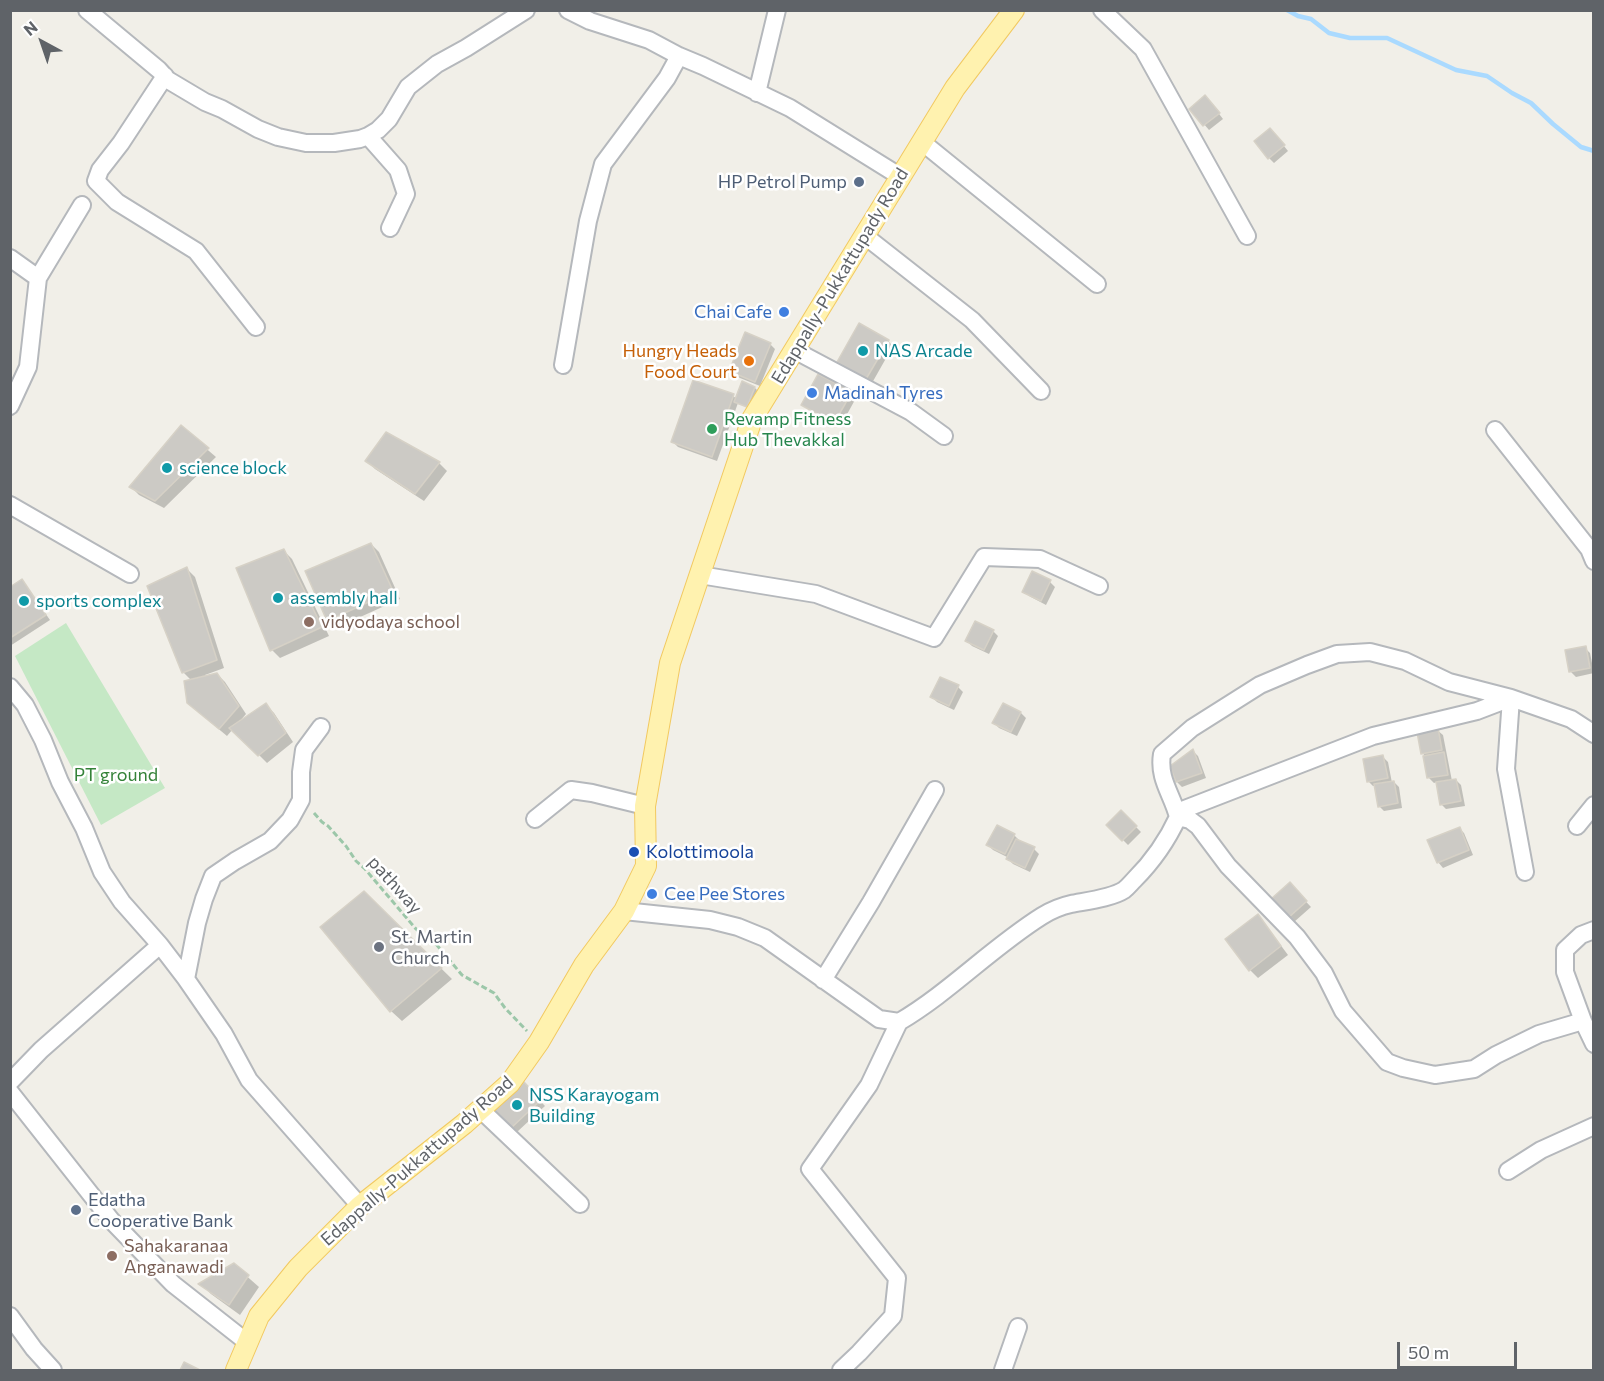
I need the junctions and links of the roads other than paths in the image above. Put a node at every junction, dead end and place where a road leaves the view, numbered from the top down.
1 (87, 10) edge
2 (526, 10) edge
3 (568, 10) edge
4 (777, 10) edge
5 (1014, 10) edge
6 (1102, 10) edge
7 (679, 56) junction
8 (165, 76) junction
9 (757, 93) junction
10 (368, 136) junction
11 (922, 142) junction
12 (901, 177) junction
13 (82, 205) dead end
14 (390, 228) dead end
15 (865, 236) junction
16 (1247, 236) dead end
17 (10, 258) edge
18 (38, 278) junction
19 (1097, 284) dead end
20 (256, 327) dead end
21 (794, 350) junction
22 (563, 365) dead end
23 (1041, 391) dead end
24 (10, 406) edge
25 (1496, 430) dead end
26 (944, 436) dead end
27 (10, 505) edge
28 (1593, 561) edge
29 (130, 574) dead end
30 (700, 575) junction
31 (1099, 586) dead end
32 (10, 687) edge
33 (1511, 698) junction
34 (1593, 716) edge
35 (1570, 719) junction
36 (321, 727) dead end
37 (1593, 734) edge
38 (935, 790) dead end
39 (1593, 805) edge
40 (645, 806) junction
41 (1177, 814) junction
42 (535, 819) dead end
43 (1577, 826) dead end
44 (1526, 872) dead end
45 (624, 911) junction
46 (1593, 930) edge
47 (160, 945) junction
48 (186, 979) junction
49 (823, 980) junction
50 (1583, 1021) junction
51 (899, 1022) junction
52 (1593, 1044) edge
53 (10, 1082) edge
54 (10, 1092) edge
55 (480, 1109) junction
56 (1593, 1126) edge
57 (1508, 1171) dead end
58 (580, 1204) dead end
59 (360, 1206) junction
60 (10, 1316) edge
61 (1018, 1327) dead end
62 (248, 1343) junction
63 (53, 1371) edge
64 (236, 1371) edge
65 (841, 1371) edge
66 (1003, 1371) edge

1 - 8 street
2 - 10 street
3 - 7 street
4 - 9 street
5 - 11 main road, Edappally-Pukkattupady Road
6 - 16 street
7 - 9 street
7 - 22 street
8 - 10 street
8 - 20 street
9 - 12 street
10 - 14 street
11 - 12 main road, Edappally-Pukkattupady Road
11 - 19 street
12 - 15 main road, Edappally-Pukkattupady Road
13 - 18 street
15 - 21 main road, Edappally-Pukkattupady Road
15 - 23 street
17 - 18 street
18 - 24 street
21 - 26 street
21 - 30 main road, Edappally-Pukkattupady Road
25 - 28 street
27 - 29 street
30 - 31 street
30 - 40 main road, Edappally-Pukkattupady Road
32 - 47 street
33 - 35 street
33 - 41 street
33 - 41 street
33 - 44 street
34 - 35 street
35 - 37 street
36 - 48 street
38 - 49 street
39 - 43 street
40 - 42 street
40 - 45 main road, Edappally-Pukkattupady Road
41 - 50 street
41 - 51 street
45 - 49 street
45 - 55 main road, Edappally-Pukkattupady Road
46 - 50 street
47 - 48 street
47 - 53 street
48 - 59 street
49 - 51 street
50 - 52 street
51 - 65 street
54 - 62 street
55 - 58 street
55 - 59 main road, Edappally-Pukkattupady Road
56 - 57 street
59 - 62 main road, Edappally-Pukkattupady Road
60 - 63 street
61 - 66 street
62 - 64 main road, Edappally-Pukkattupady Road

